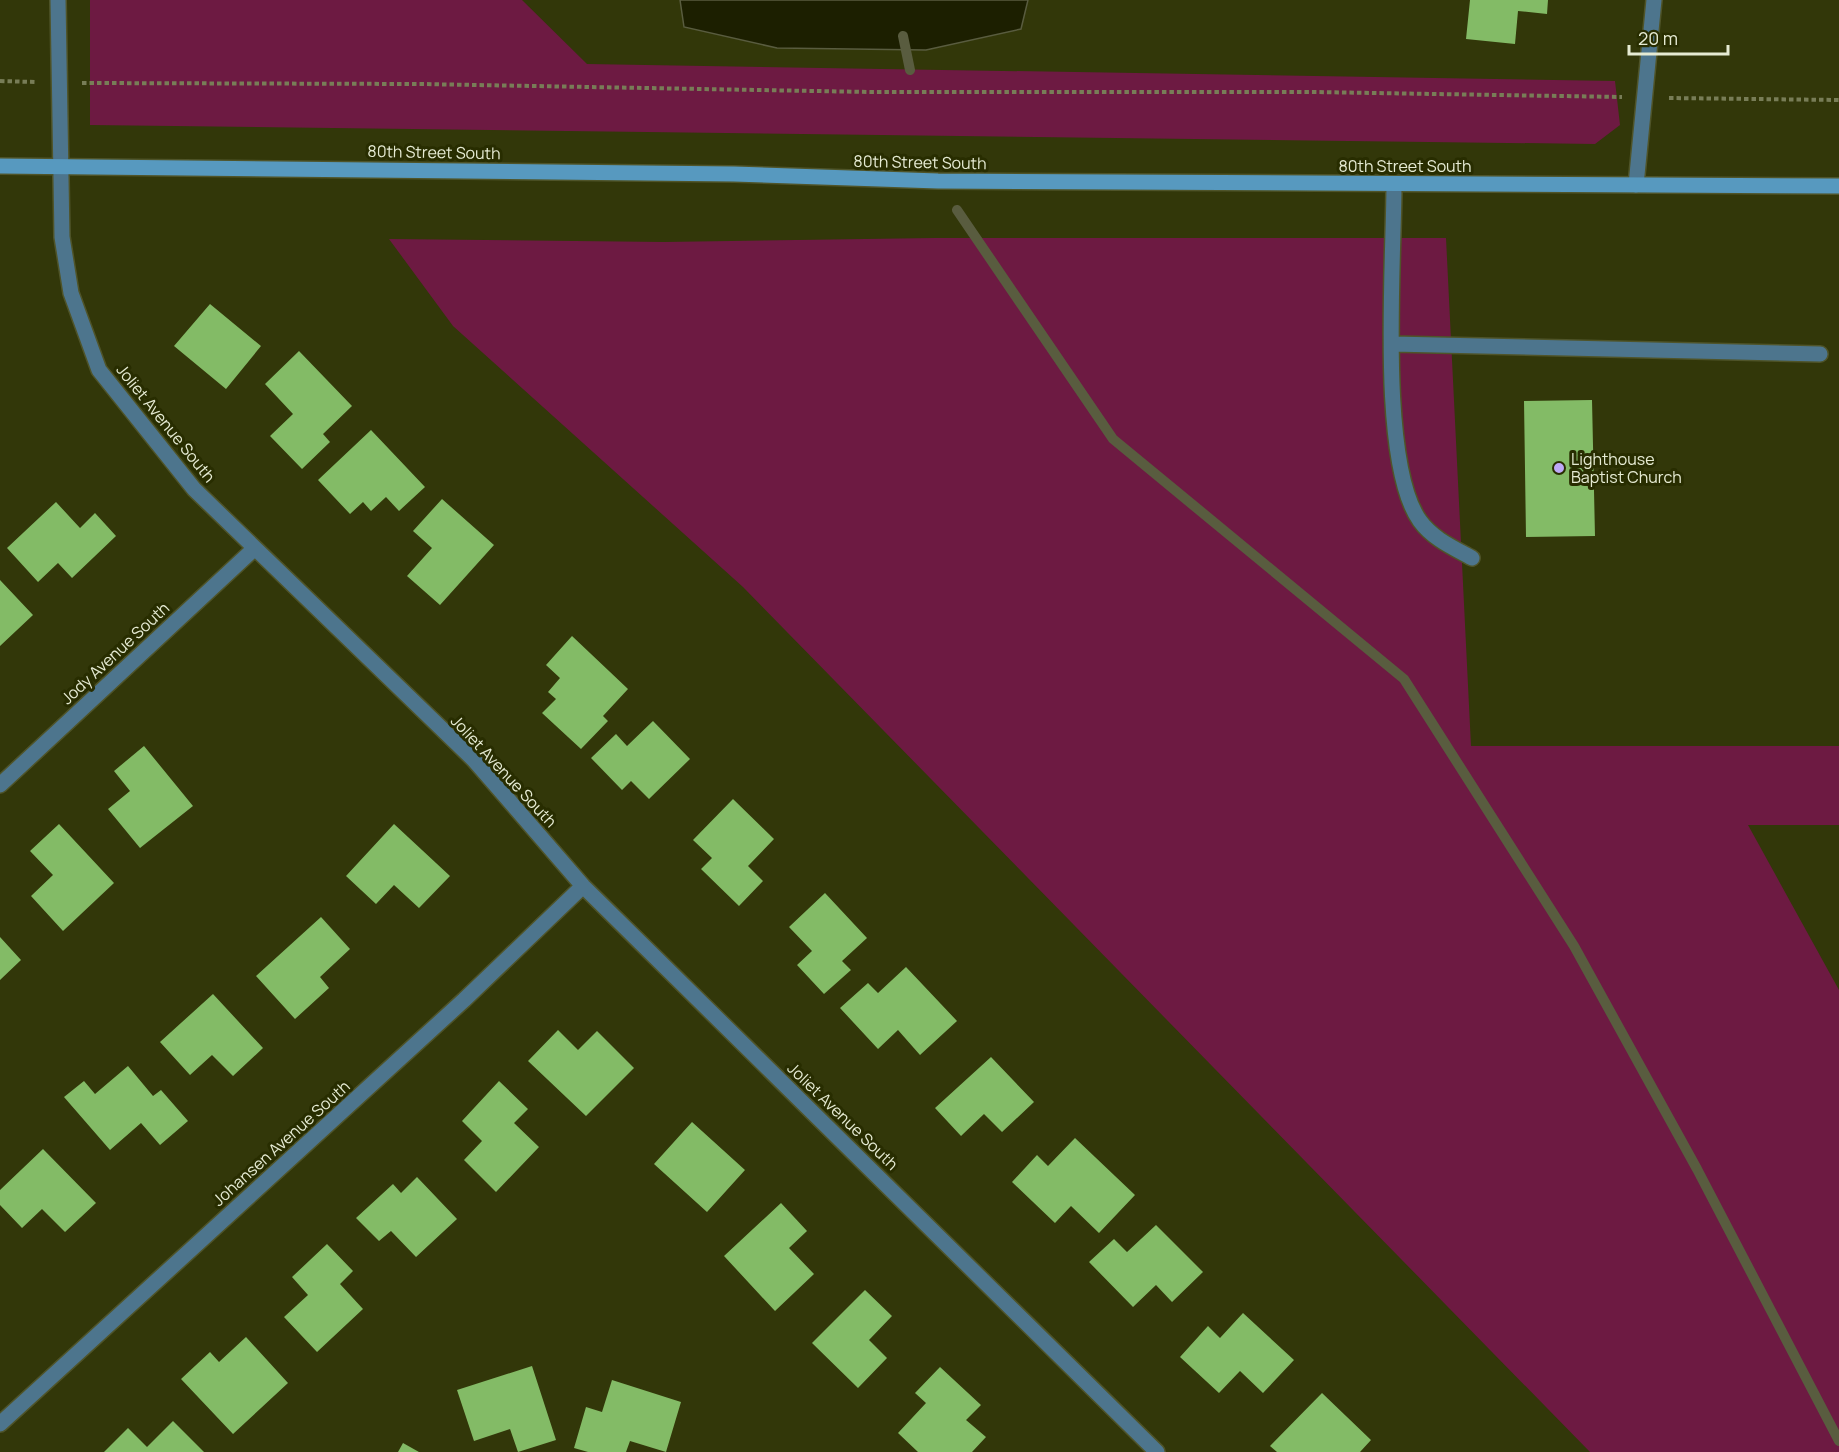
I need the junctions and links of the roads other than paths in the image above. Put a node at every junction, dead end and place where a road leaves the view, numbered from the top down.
1 (58, 0) edge
2 (1654, 0) edge
3 (0, 166) edge
4 (61, 166) junction
5 (1395, 184) junction
6 (1636, 185) junction
7 (1839, 186) edge
8 (1393, 344) junction
9 (1820, 354) dead end
10 (255, 548) junction
11 (1472, 558) dead end
12 (0, 785) edge
13 (583, 886) junction
14 (0, 1424) edge
15 (1157, 1452) edge

1 - 4 street, Joliet Avenue South
2 - 6 street
3 - 4 main road, 80th Street South
4 - 5 main road, 80th Street South
4 - 10 street, Joliet Avenue South
5 - 6 main road, 80th Street South
5 - 8 street
6 - 7 main road, 80th Street South
8 - 9 street
8 - 11 street
10 - 12 street, Jody Avenue South
10 - 13 street, Joliet Avenue South
13 - 14 street, Johansen Avenue South
13 - 15 street, Joliet Avenue South

